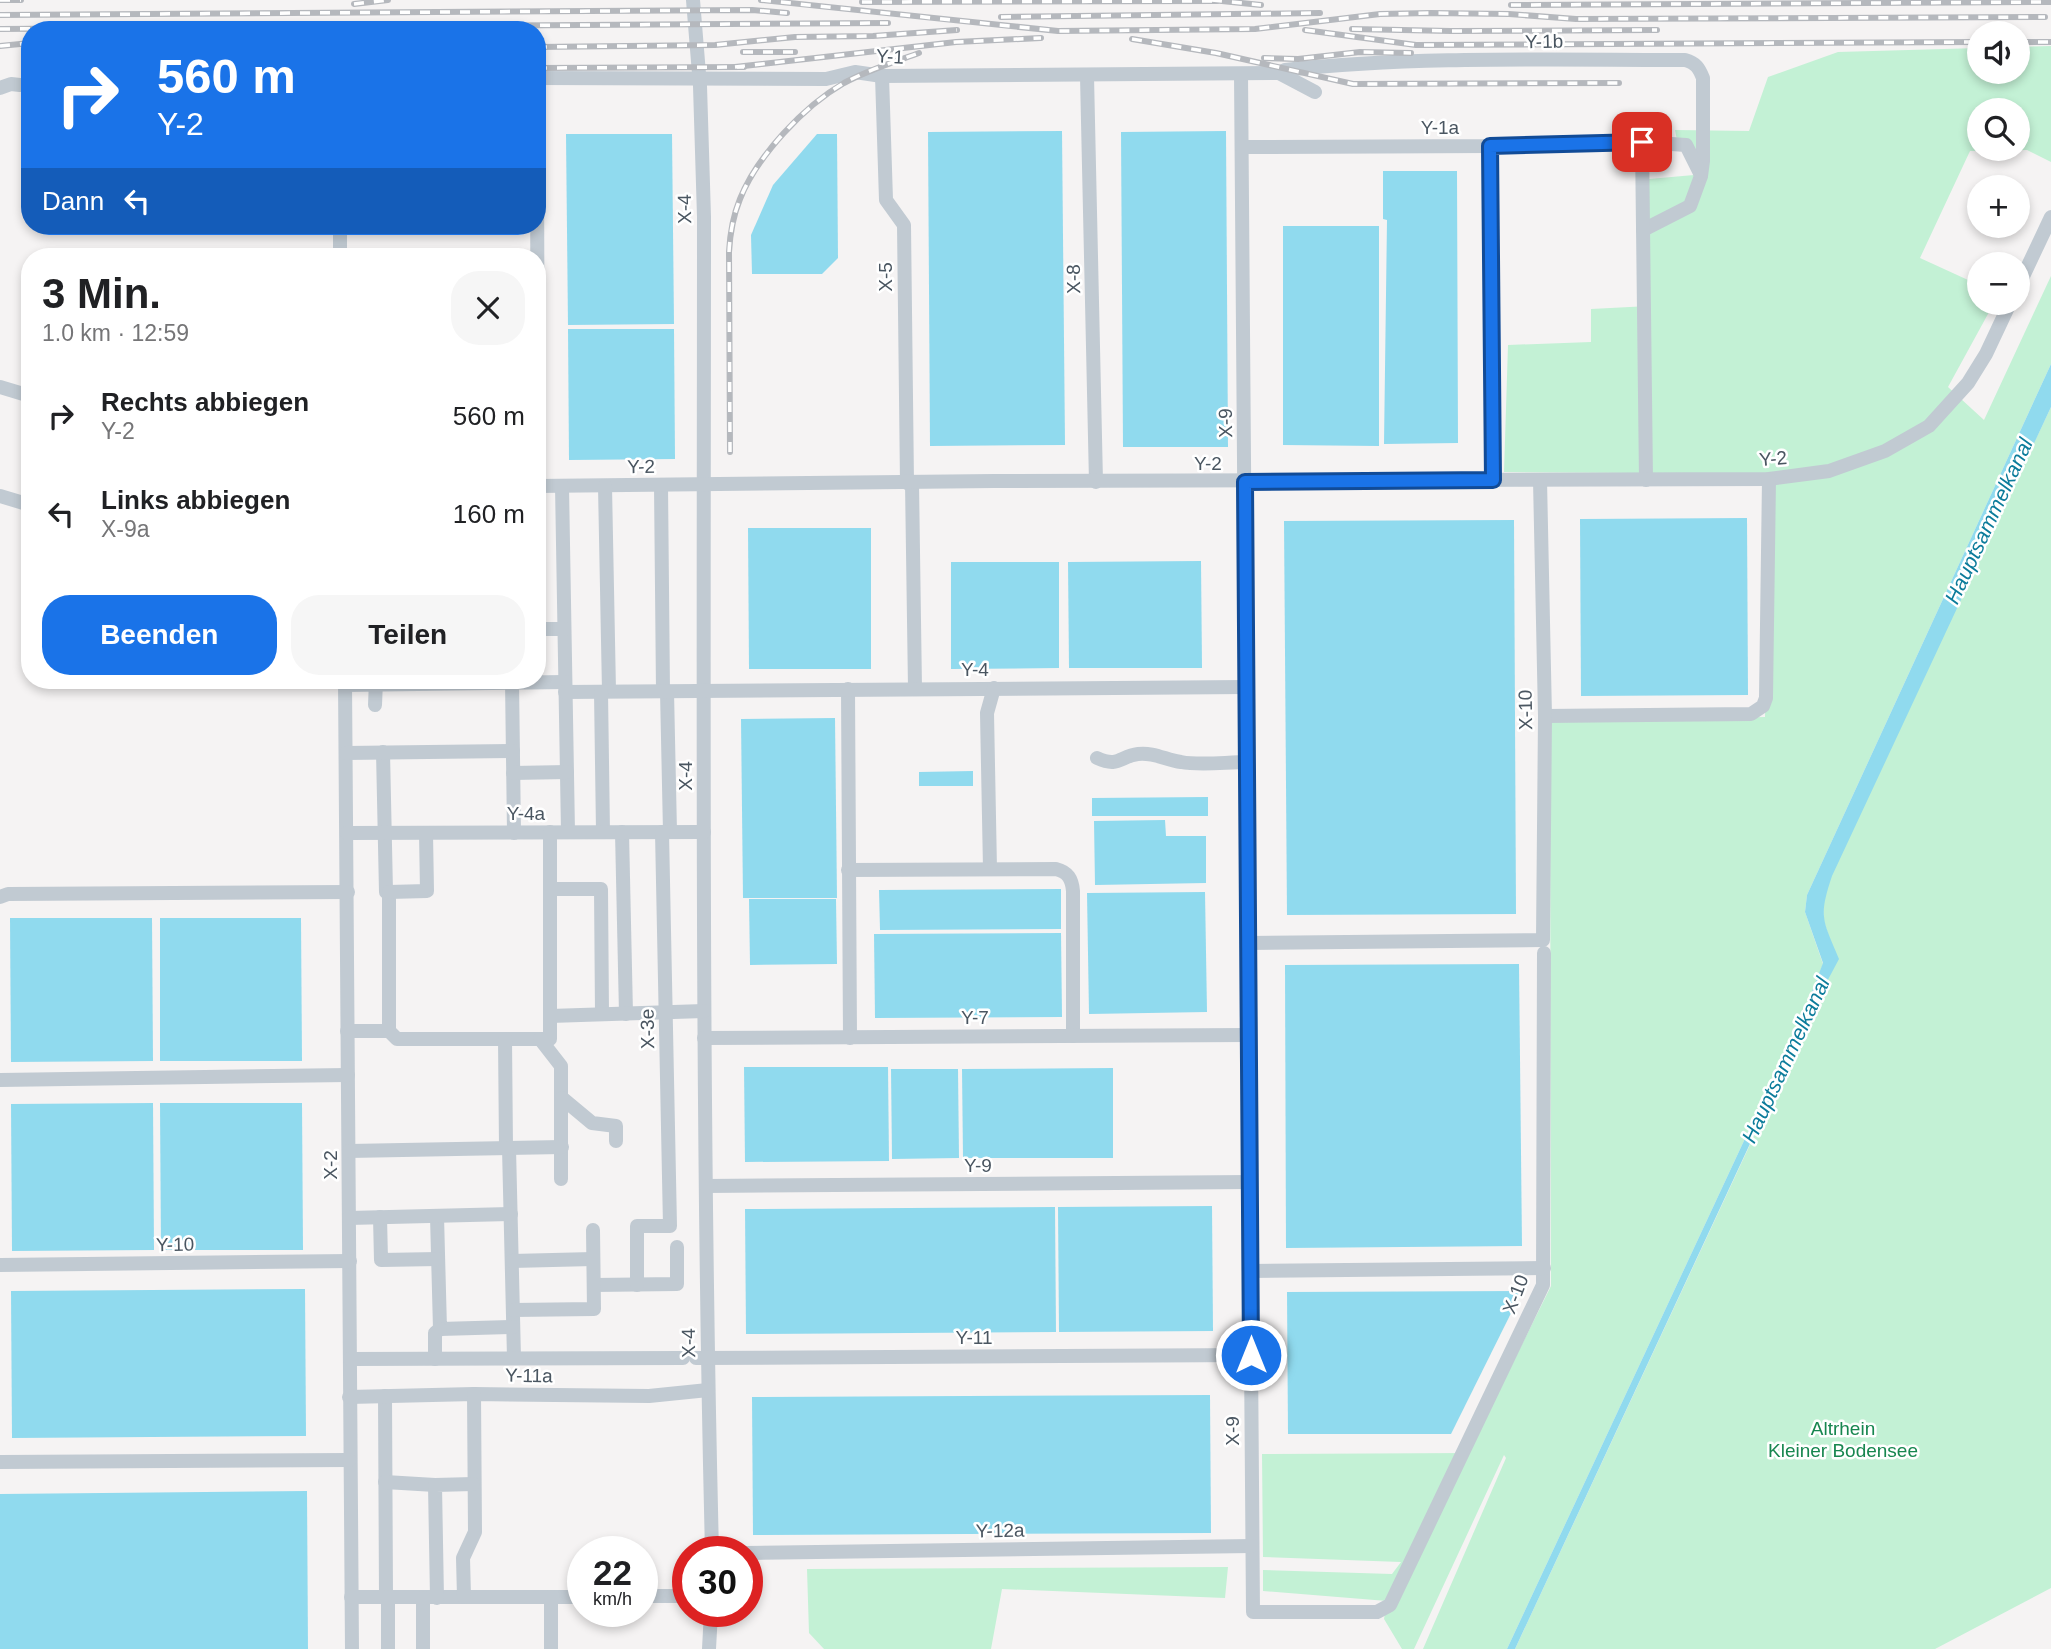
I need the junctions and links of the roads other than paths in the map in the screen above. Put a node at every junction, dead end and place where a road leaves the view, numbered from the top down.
1 (693, 0) edge
2 (1279, 73) junction
3 (1241, 74) junction
4 (882, 76) junction
5 (1087, 76) junction
6 (546, 78) edge
7 (1315, 92) dead end
8 (1642, 142) junction
9 (1490, 146) junction
10 (1242, 147) junction
11 (1701, 176) junction
12 (2051, 216) edge
13 (1643, 230) junction
14 (2030, 261) edge
15 (2004, 315) edge
16 (0, 387) edge
17 (21, 393) edge
18 (1769, 479) junction
19 (1493, 480) junction
20 (1540, 480) junction
21 (1646, 480) junction
22 (1096, 482) junction
23 (1245, 482) junction
24 (909, 483) junction
25 (662, 485) junction
26 (546, 486) edge
27 (562, 486) junction
28 (605, 486) junction
29 (704, 486) junction
30 (0, 496) edge
31 (21, 502) edge
32 (546, 629) edge
33 (564, 629) junction
34 (546, 685) edge
35 (565, 687) junction
36 (1246, 687) junction
37 (915, 688) junction
38 (995, 688) junction
39 (345, 689) edge
40 (376, 689) edge
41 (512, 689) edge
42 (848, 689) junction
43 (704, 690) junction
44 (665, 691) junction
45 (605, 692) junction
46 (375, 705) dead end
47 (1545, 716) junction
48 (513, 751) junction
49 (383, 752) junction
50 (346, 753) junction
51 (1097, 758) dead end
52 (1247, 762) junction
53 (513, 772) junction
54 (567, 772) junction
55 (514, 832) junction
56 (550, 832) junction
57 (568, 832) junction
58 (603, 832) junction
59 (622, 832) junction
60 (666, 832) junction
61 (704, 832) junction
62 (347, 833) junction
63 (385, 833) junction
64 (426, 833) junction
65 (990, 869) junction
66 (848, 870) junction
67 (550, 889) junction
68 (348, 892) junction
69 (389, 892) junction
70 (7, 896) edge
71 (1248, 943) junction
72 (1544, 947) junction
73 (704, 1011) junction
74 (666, 1012) junction
75 (626, 1013) junction
76 (602, 1014) junction
77 (550, 1016) junction
78 (347, 1031) junction
79 (389, 1031) junction
80 (1248, 1035) junction
81 (1073, 1036) junction
82 (704, 1038) junction
83 (850, 1038) junction
84 (505, 1039) junction
85 (545, 1039) junction
86 (348, 1075) junction
87 (0, 1080) edge
88 (562, 1098) junction
89 (616, 1141) dead end
90 (562, 1147) junction
91 (508, 1148) junction
92 (349, 1151) junction
93 (561, 1179) dead end
94 (1250, 1182) junction
95 (706, 1186) junction
96 (511, 1214) junction
97 (437, 1216) junction
98 (380, 1217) junction
99 (349, 1218) junction
100 (593, 1230) dead end
101 (677, 1247) dead end
102 (438, 1259) junction
103 (593, 1259) junction
104 (349, 1261) junction
105 (512, 1261) junction
106 (0, 1265) edge
107 (1544, 1268) junction
108 (1250, 1271) junction
109 (594, 1285) junction
110 (637, 1285) junction
111 (513, 1310) junction
112 (513, 1327) junction
113 (440, 1329) junction
114 (1251, 1355) junction
115 (514, 1358) junction
116 (696, 1358) junction
117 (350, 1359) junction
118 (435, 1359) junction
119 (708, 1390) junction
120 (474, 1394) junction
121 (385, 1396) junction
122 (349, 1397) junction
123 (349, 1460) junction
124 (0, 1462) edge
125 (385, 1482) junction
126 (473, 1483) junction
127 (435, 1485) junction
128 (712, 1536) edge
129 (1252, 1546) junction
130 (763, 1553) edge
131 (351, 1597) junction
132 (387, 1597) junction
133 (464, 1597) junction
134 (551, 1597) junction
135 (567, 1597) edge
136 (430, 1598) junction
137 (1253, 1612) joint
138 (710, 1627) edge
139 (352, 1649) edge
140 (388, 1649) edge
141 (423, 1649) edge
142 (551, 1649) edge
143 (709, 1649) edge

1 - 29 street, X-4
2 - 3 street, Y-1b
2 - 7 street, Y-1b
2 - 11 street, Y-1b
3 - 5 street, Y-1
3 - 10 street, X-9
4 - 5 street, Y-1
4 - 6 street, Y-1
4 - 24 street, X-5
5 - 22 street, X-8
8 - 9 street, Y-1a
8 - 11 street, Y-1a
8 - 13 street
9 - 10 street, Y-1a
9 - 19 street
10 - 23 street, X-9
11 - 13 street
12 - 14 street
13 - 21 street
15 - 18 street, Y-2
16 - 17 street
18 - 21 street, Y-2
18 - 47 street
19 - 20 street, Y-2
19 - 23 street, Y-2
20 - 21 street, Y-2
20 - 47 street, X-10
22 - 23 street, Y-2
22 - 24 street, Y-2
23 - 36 street, X-9
24 - 29 street, Y-2
24 - 37 street, X-5
25 - 28 street, Y-2
25 - 29 street, Y-2
25 - 44 street, X-3e
26 - 27 street, Y-2
27 - 28 street, Y-2
27 - 33 street
28 - 45 street
29 - 43 street, X-4
30 - 31 street
32 - 33 street
33 - 35 street
34 - 35 street
35 - 45 street
35 - 54 street
36 - 38 street, Y-4
36 - 52 street, X-9
37 - 38 street, Y-4
37 - 42 street, Y-4
38 - 65 street
39 - 50 street, X-2
40 - 46 street
41 - 48 street
42 - 43 street, Y-4
42 - 66 street
43 - 44 street
43 - 61 street, X-4
44 - 45 street
44 - 60 street, X-3e
45 - 58 street
47 - 72 street, X-10
48 - 49 street
48 - 53 street
49 - 50 street
49 - 63 street
50 - 62 street, X-2
51 - 52 street
52 - 71 street, X-9
53 - 54 street
53 - 55 street
54 - 57 street
55 - 56 street, Y-4a
55 - 64 street, Y-4a
56 - 57 street, Y-4a
56 - 67 street
57 - 58 street, Y-4a
58 - 59 street, Y-4a
59 - 60 street, Y-4a
59 - 75 street
60 - 61 street, Y-4a
60 - 74 street, X-3e
61 - 73 street, X-4
62 - 63 street, Y-4a
62 - 68 street, X-2
63 - 64 street, Y-4a
63 - 69 street
64 - 69 street
65 - 66 street
65 - 81 street
66 - 83 street
67 - 76 street
67 - 77 street
68 - 70 street
68 - 78 street, X-2
69 - 79 street
71 - 72 street
71 - 80 street, X-9
72 - 107 street, X-10
73 - 74 street
73 - 82 street, X-4
74 - 75 street
74 - 110 street, X-3e
75 - 76 street
76 - 77 street
77 - 85 street
78 - 79 street
78 - 86 street, X-2
79 - 84 street
80 - 81 street, Y-7
80 - 94 street, X-9
81 - 83 street, Y-7
82 - 83 street, Y-7
82 - 95 street, X-4
84 - 85 street
84 - 91 street
85 - 88 street
86 - 87 street
86 - 92 street, X-2
88 - 89 street
88 - 90 street
90 - 91 street
90 - 93 street
91 - 92 street
91 - 96 street
92 - 99 street, X-2
94 - 95 street, Y-9
94 - 108 street, X-9
95 - 116 street, X-4
96 - 97 street
96 - 105 street
97 - 98 street
97 - 102 street
98 - 99 street
98 - 102 street
99 - 104 street, X-2
100 - 103 street
101 - 110 street
102 - 113 street
103 - 105 street
103 - 109 street
104 - 106 street, Y-10
104 - 117 street, X-2
105 - 111 street
107 - 108 street
107 - 137 street, X-10
108 - 114 street, X-9
109 - 110 street
109 - 111 street
111 - 112 street
112 - 113 street
112 - 115 street
113 - 118 street
114 - 116 street, Y-11
114 - 129 street, X-9
115 - 116 street, Y-11
115 - 118 street, Y-11
116 - 119 street, X-4
117 - 118 street, Y-11
117 - 122 street, X-2
119 - 120 street, Y-11a
119 - 128 street, X-4
120 - 121 street, Y-11a
120 - 126 street
121 - 122 street, Y-11a
121 - 125 street
122 - 123 street, X-2
123 - 124 street
123 - 131 street, X-2
125 - 127 street
125 - 132 street
126 - 127 street
126 - 133 street
127 - 136 street
129 - 130 street, Y-12a
129 - 137 street, X-9
131 - 132 street
131 - 139 street, X-2
132 - 136 street
132 - 140 street
133 - 134 street
133 - 136 street
134 - 135 street
134 - 142 street
136 - 141 street
138 - 143 street

